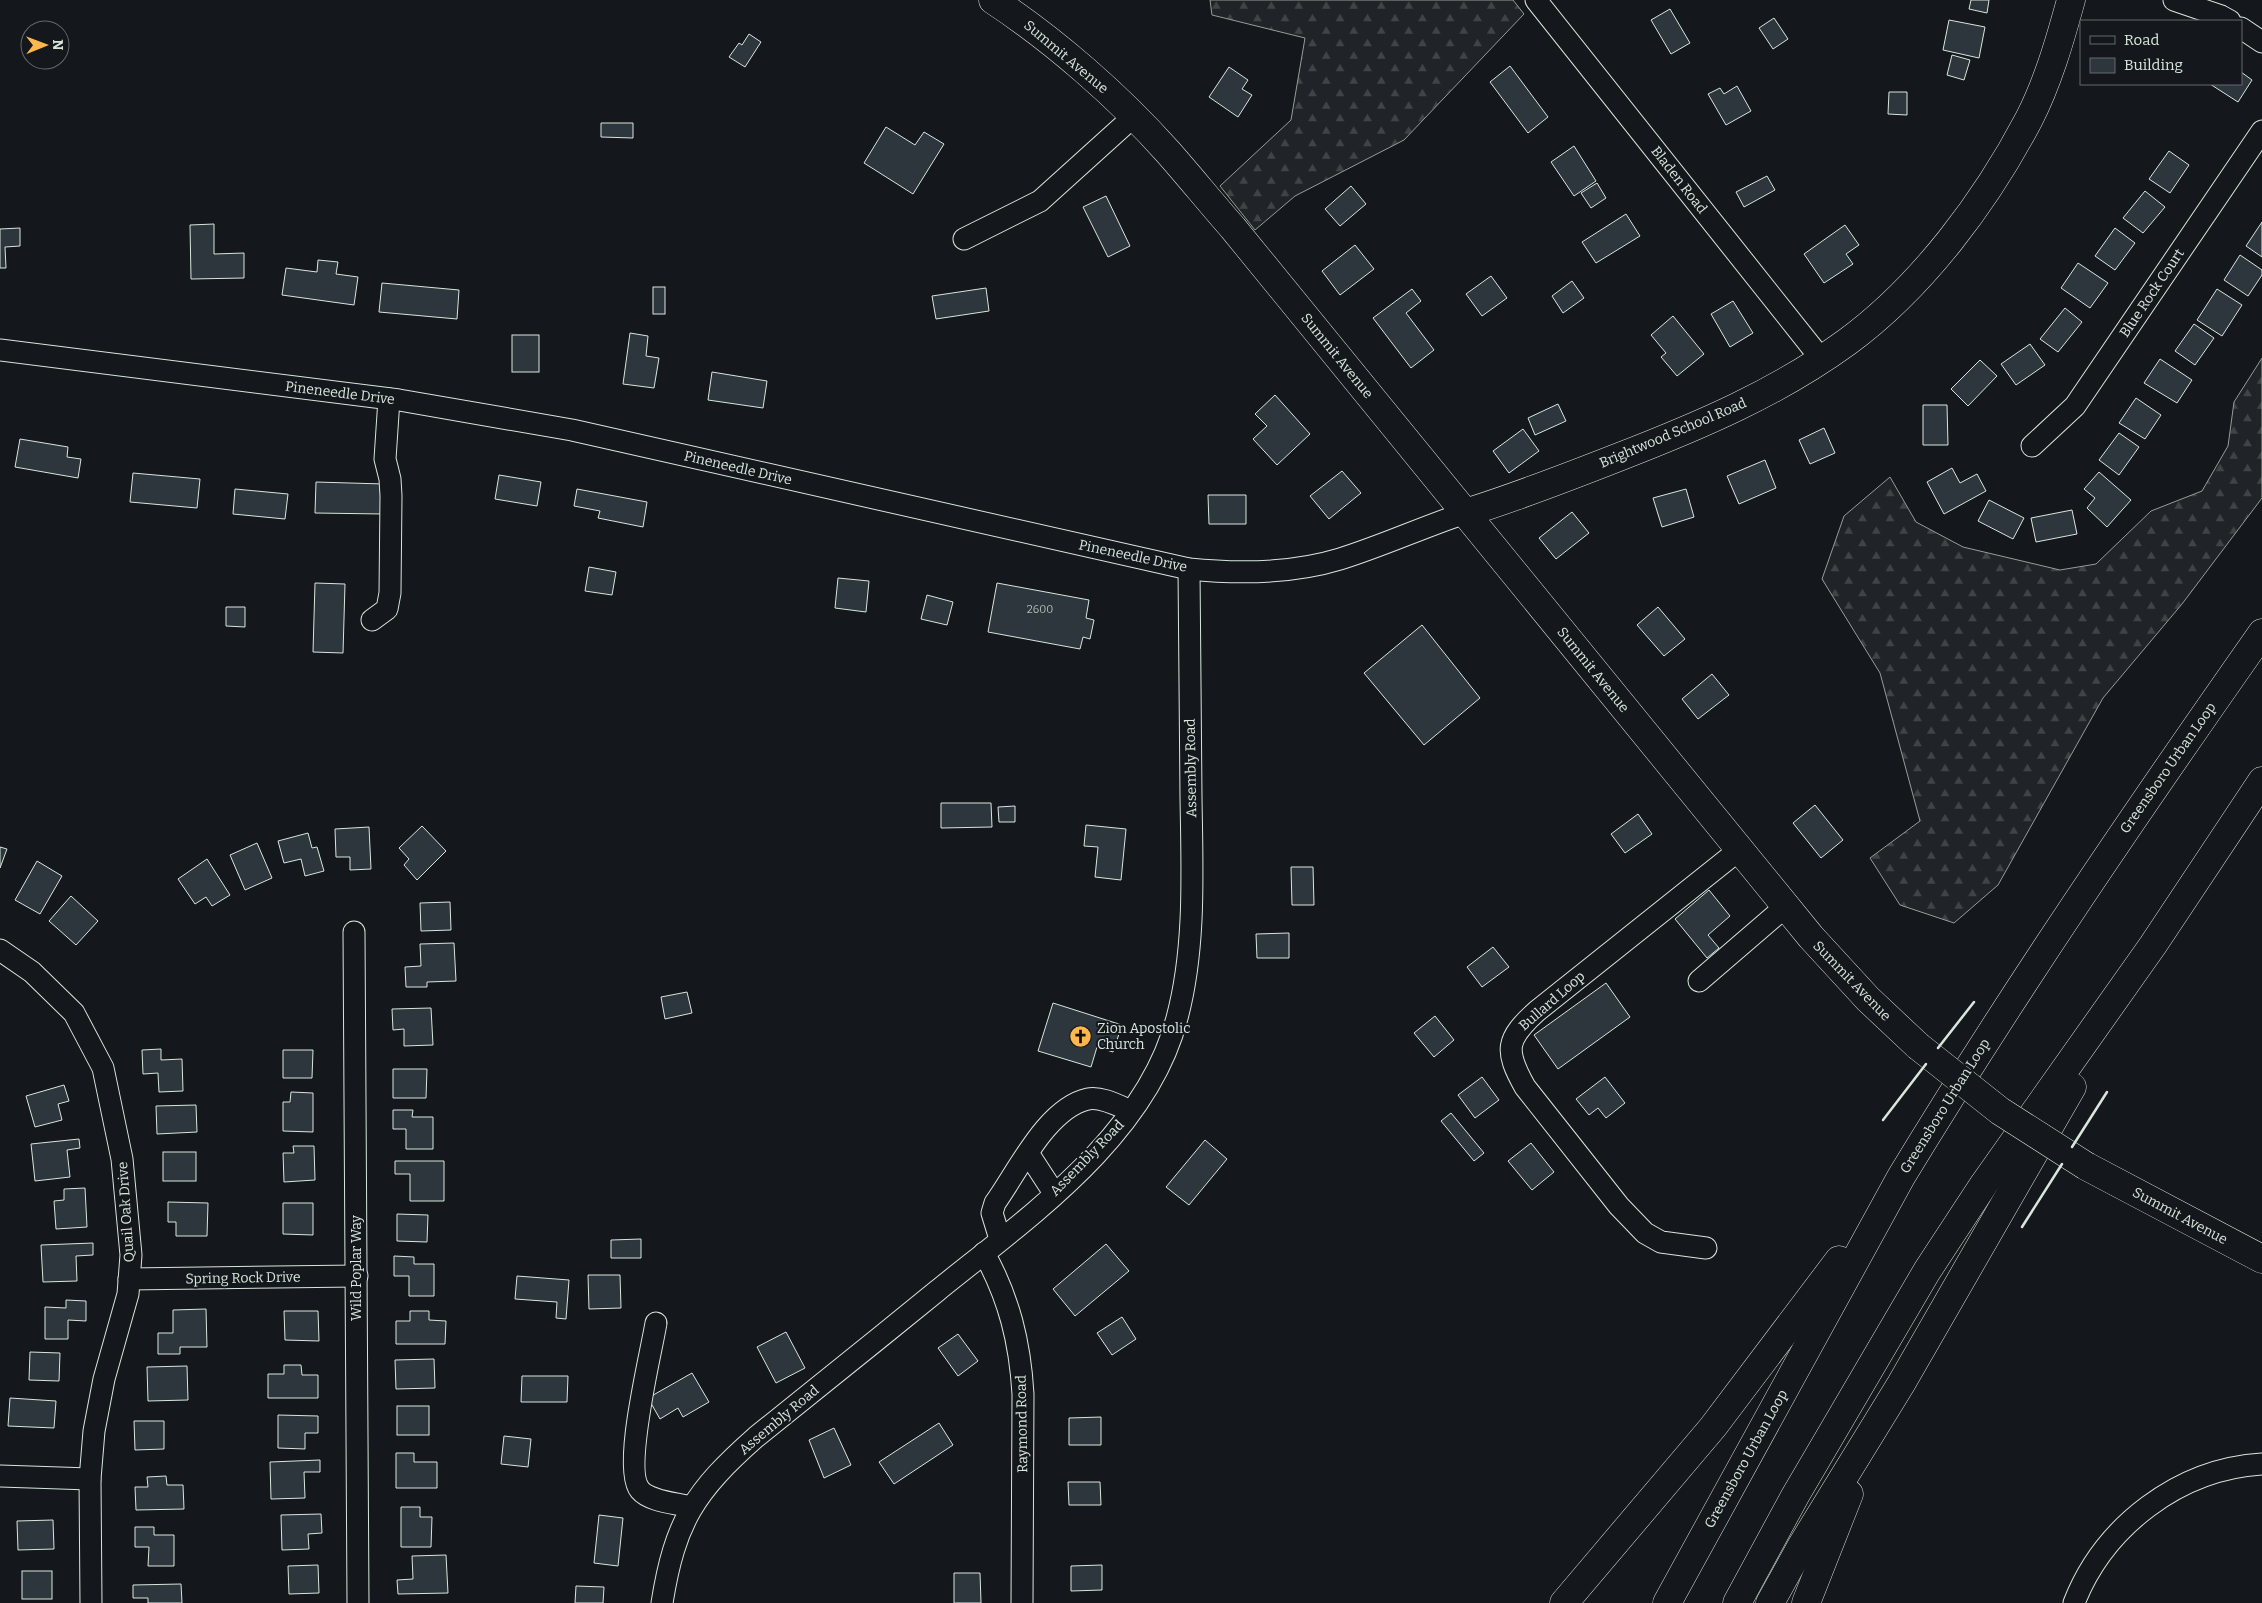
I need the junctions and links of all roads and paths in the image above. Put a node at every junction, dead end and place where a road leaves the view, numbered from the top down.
1 (992, 0) edge
2 (1536, 0) edge
3 (2071, 0) edge
4 (2174, 0) edge
5 (2228, 20) edge
6 (2242, 29) edge
7 (2262, 42) edge
8 (1133, 117) junction
9 (2262, 132) edge
10 (964, 239) dead end
11 (0, 350) edge
12 (1822, 360) junction
13 (389, 399) junction
14 (2032, 446) dead end
15 (1465, 513) junction
16 (1189, 569) junction
17 (372, 620) dead end
18 (2262, 633) edge
19 (2262, 781) edge
20 (1739, 850) junction
21 (1785, 907) junction
22 (354, 932) dead end
23 (2154, 945) junction
24 (0, 950) edge
25 (1699, 981) dead end
26 (1132, 1111) junction
27 (1028, 1153) junction
28 (1901, 1177) junction
29 (1054, 1193) junction
30 (1000, 1239) junction
31 (1706, 1248) dead end
32 (984, 1253) junction
33 (2262, 1259) edge
34 (357, 1276) junction
35 (129, 1280) junction
36 (656, 1323) dead end
37 (1901, 1384) junction
38 (2262, 1464) edge
39 (0, 1476) edge
40 (90, 1479) junction
41 (691, 1507) junction
42 (91, 1603) edge
43 (358, 1603) edge
44 (662, 1603) edge
45 (1022, 1603) edge
46 (1564, 1603) edge
47 (1667, 1603) edge
48 (1737, 1603) edge
49 (1770, 1603) edge
50 (1806, 1603) edge
51 (2074, 1603) edge

1 - 8 main road, Summit Avenue
2 - 12 street, Bladen Road
3 - 12 main road, Brightwood School Road
4 - 5 street
6 - 7 street
8 - 10 street
8 - 15 main road, Summit Avenue
9 - 14 street, Blue Rock Court
11 - 13 street, Pineneedle Drive
12 - 15 main road, Brightwood School Road
13 - 16 street, Pineneedle Drive
13 - 17 street
15 - 16 street, Pineneedle Drive
15 - 20 main road, Summit Avenue
16 - 26 street, Assembly Road
18 - 28 main road, Greensboro Urban Loop
19 - 23 main road
20 - 21 main road, Summit Avenue
20 - 31 street, Bullard Loop
21 - 25 street
21 - 33 main road, Summit Avenue, bridge
22 - 34 street, Wild Poplar Way
23 - 37 main road
23 - 48 main road
24 - 35 street, Quail Oak Drive
26 - 27 street
26 - 29 street, Assembly Road
27 - 29 street
27 - 30 street
28 - 46 main road
28 - 47 main road, Greensboro Urban Loop
29 - 30 street, Assembly Road
30 - 32 street, Assembly Road
32 - 41 street, Assembly Road
32 - 45 street, Raymond Road
34 - 35 street, Spring Rock Drive
34 - 43 street, Wild Poplar Way
35 - 40 street, Quail Oak Drive
36 - 41 street
37 - 49 main road
37 - 50 main road
38 - 51 street
39 - 40 street
40 - 42 street, Quail Oak Drive
41 - 44 street, Assembly Road

